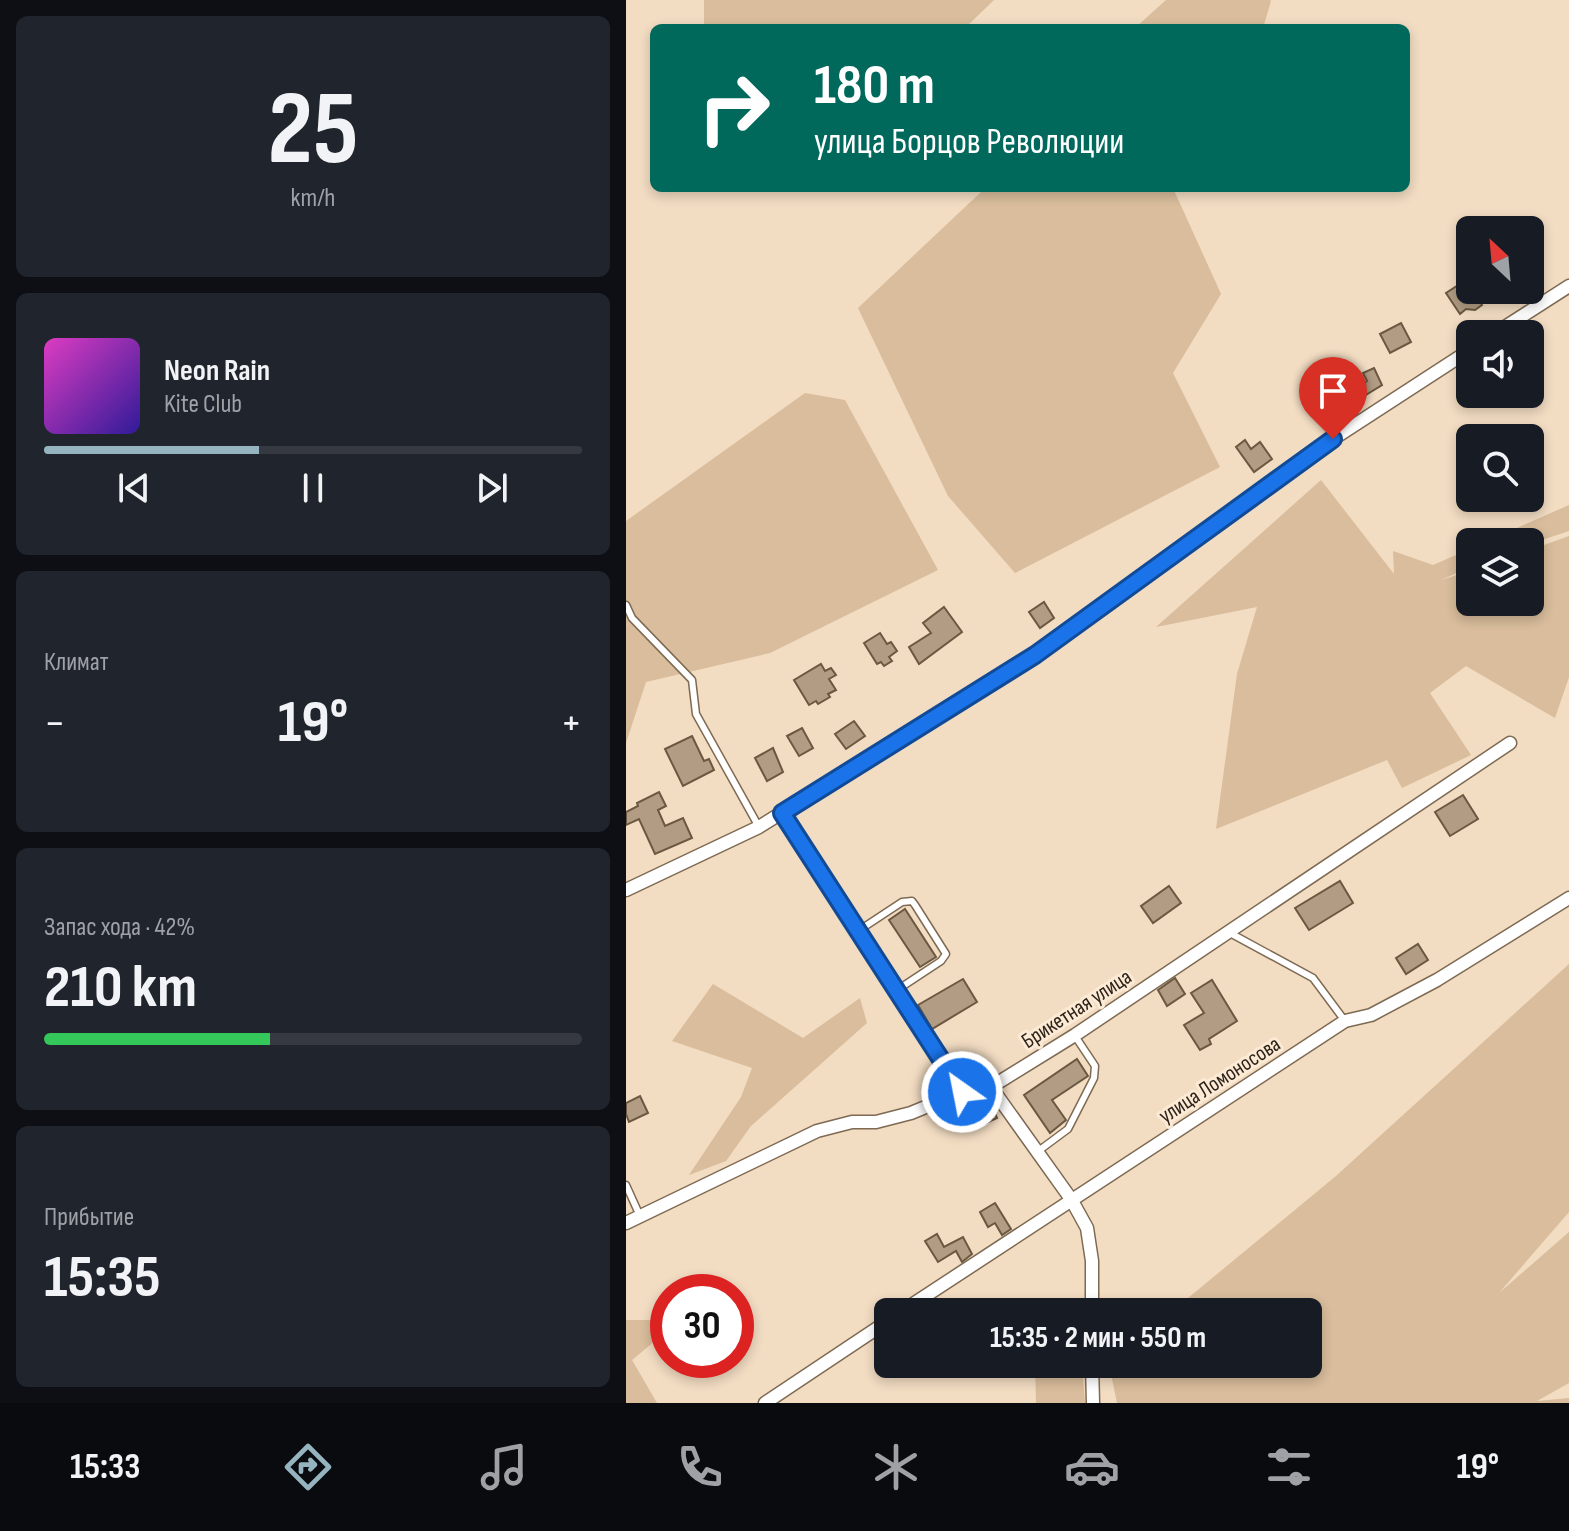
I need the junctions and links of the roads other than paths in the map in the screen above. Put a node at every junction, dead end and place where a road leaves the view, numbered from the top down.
1 (1569, 286) edge
2 (1516, 320) edge
3 (1456, 359) edge
4 (626, 605) edge
5 (1510, 743) dead end
6 (782, 813) junction
7 (759, 827) junction
8 (626, 890) edge
9 (1569, 898) edge
10 (858, 931) junction
11 (1228, 932) junction
12 (897, 991) junction
13 (1345, 1021) junction
14 (1075, 1035) junction
15 (991, 1087) junction
16 (962, 1092) junction
17 (1037, 1152) junction
18 (626, 1185) edge
19 (1071, 1199) junction
20 (640, 1216) junction
21 (626, 1223) edge
22 (922, 1298) edge
23 (1092, 1298) edge
24 (874, 1330) edge
25 (1092, 1378) edge
26 (765, 1403) edge
27 (1093, 1403) edge

1 - 2 street
3 - 6 street
4 - 7 lane
5 - 11 street, Брикетная улица
6 - 7 street
6 - 10 street
7 - 8 street
9 - 13 street, улица Ломоносова
10 - 12 street
10 - 12 lane
11 - 13 lane
11 - 14 street, Брикетная улица
12 - 16 street
13 - 19 street, улица Ломоносова
14 - 15 street, Брикетная улица
14 - 17 lane
15 - 16 street, Брикетная улица
15 - 17 street
16 - 20 street, Брикетная улица
17 - 19 street
18 - 20 lane
19 - 22 street, улица Ломоносова
19 - 23 street
20 - 21 street, Брикетная улица
24 - 26 street
25 - 27 street

